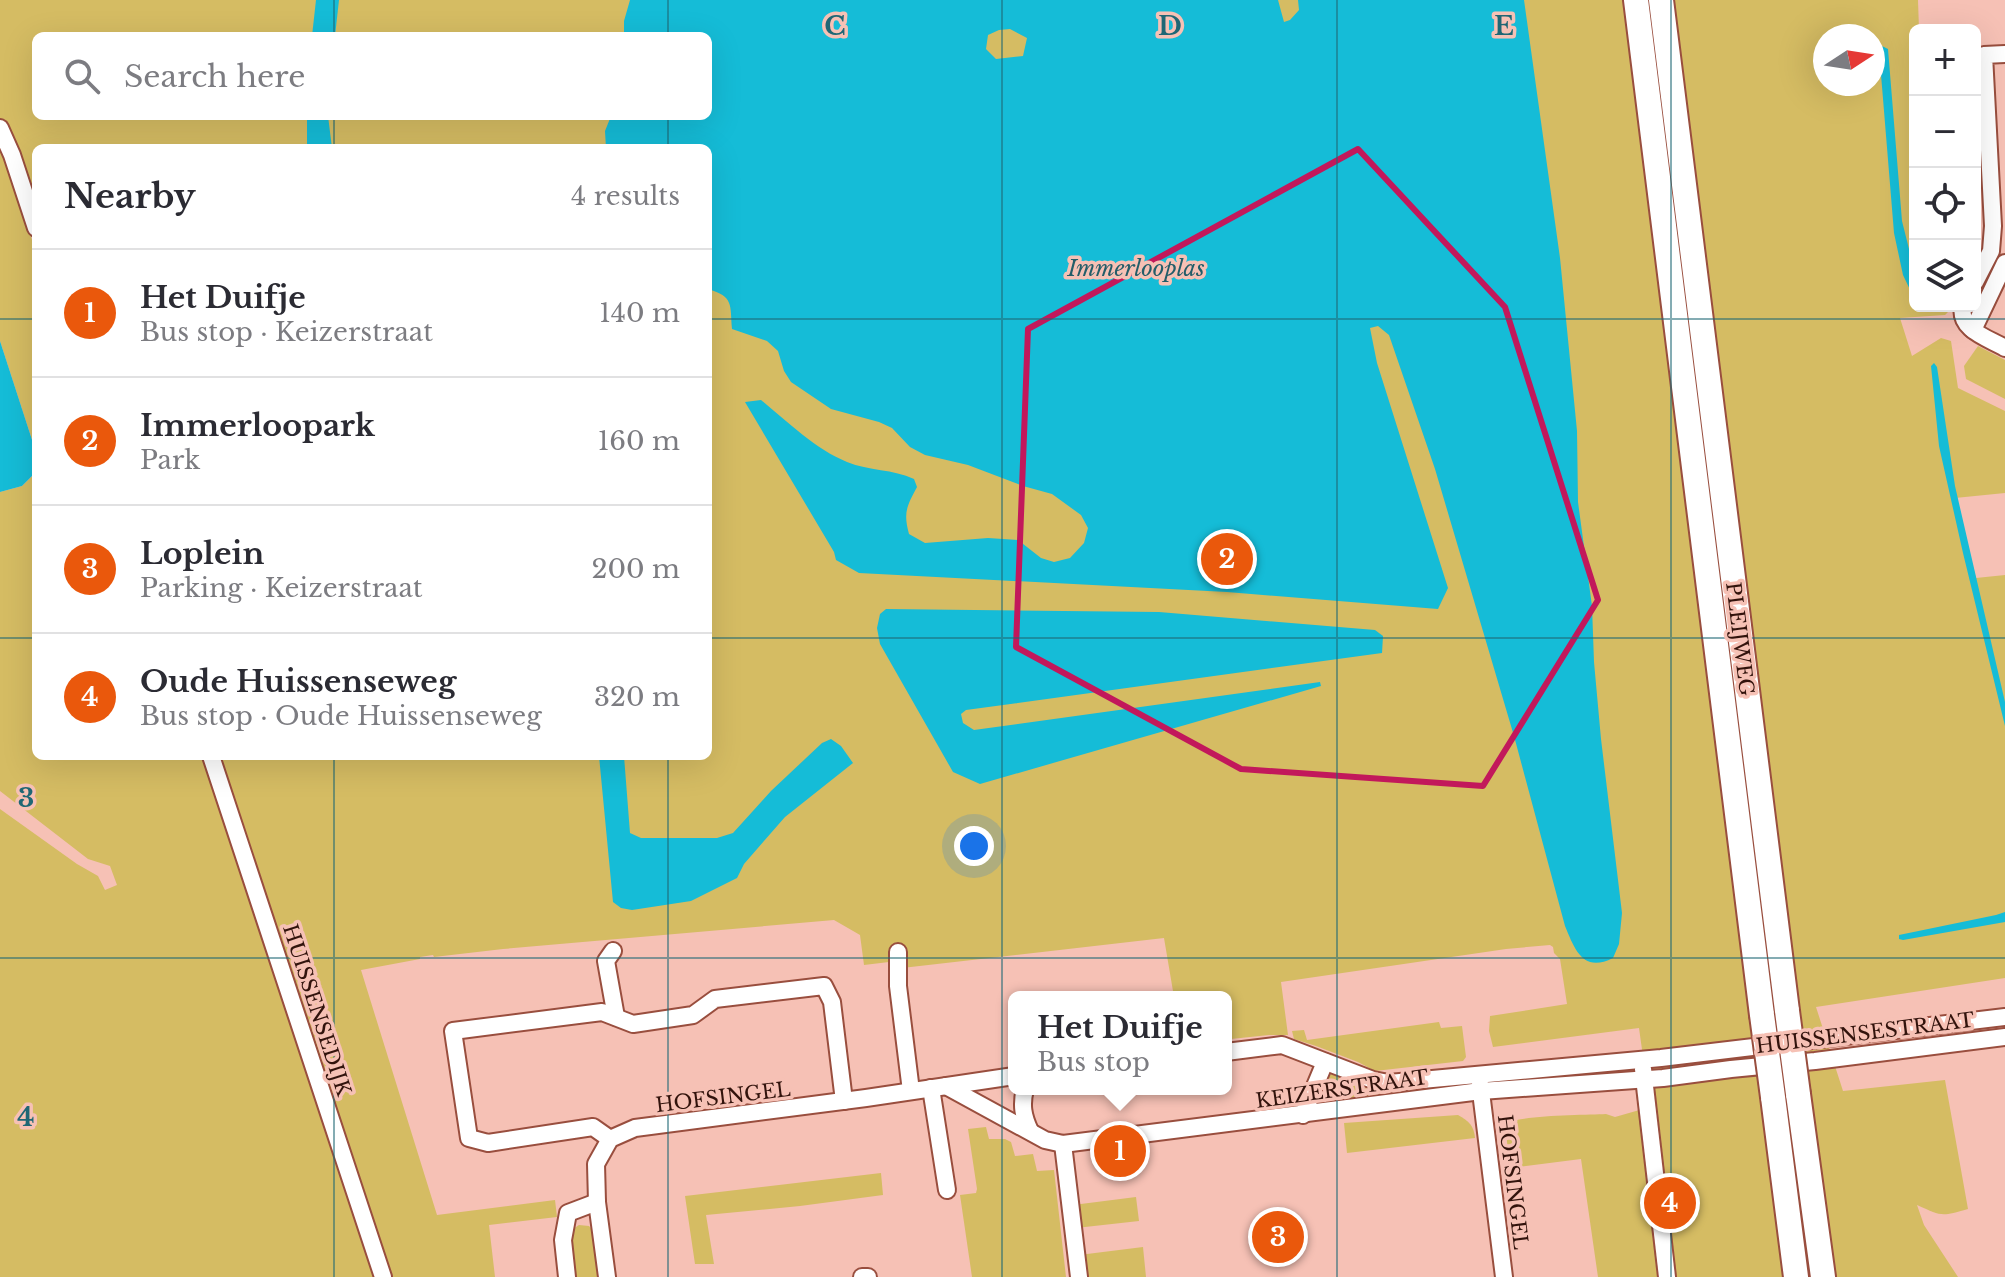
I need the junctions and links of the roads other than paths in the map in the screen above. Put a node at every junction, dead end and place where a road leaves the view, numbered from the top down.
1 (1636, 0) edge
2 (1661, 0) edge
3 (2005, 54) edge
4 (0, 128) edge
5 (32, 216) edge
6 (1999, 226) edge
7 (2005, 263) edge
8 (1981, 270) edge
9 (1962, 312) edge
10 (1973, 330) junction
11 (2005, 348) edge
12 (212, 760) edge
13 (613, 951) dead end
14 (898, 952) dead end
15 (616, 1017) junction
16 (2005, 1017) edge
17 (2005, 1037) edge
18 (1733, 1050) joint
19 (1232, 1051) edge
20 (1641, 1060) junction
21 (1325, 1062) junction
22 (1731, 1069) joint
23 (1008, 1077) edge
24 (1644, 1080) junction
25 (1480, 1083) junction
26 (939, 1087) junction
27 (911, 1091) junction
28 (1023, 1095) edge
29 (844, 1101) junction
30 (1303, 1115) junction
31 (1030, 1131) junction
32 (610, 1139) junction
33 (1063, 1144) junction
34 (947, 1190) dead end
35 (597, 1202) junction
36 (383, 1277) edge
37 (567, 1277) edge
38 (607, 1277) edge
39 (1079, 1277) edge
40 (1504, 1277) edge
41 (1667, 1277) edge
42 (1794, 1277) edge
43 (1823, 1277) edge

1 - 42 highway, PLEIJWEG, bridge
2 - 43 highway, PLEIJWEG, bridge
3 - 6 street
4 - 5 street
6 - 8 street
7 - 10 street
9 - 10 street
10 - 11 street
12 - 36 street, HUISSENSEDIJK
13 - 15 street
14 - 27 street
15 - 29 street
15 - 32 street
16 - 18 street, HUISSENSESTRAAT
17 - 22 street, HUISSENSESTRAAT
18 - 20 street, KEIZERSTRAAT
19 - 21 street, KEIZERSTRAAT
20 - 24 street
20 - 25 street, KEIZERSTRAAT
21 - 25 street, KEIZERSTRAAT
21 - 30 street
22 - 24 street, KEIZERSTRAAT
23 - 26 street
24 - 25 street, KEIZERSTRAAT
24 - 41 street
25 - 30 street, KEIZERSTRAAT
25 - 40 street, HOFSINGEL
26 - 27 street, HOFSINGEL
26 - 31 street, KEIZERSTRAAT
26 - 34 street
27 - 29 street, HOFSINGEL
28 - 31 street
29 - 32 street, HOFSINGEL
30 - 33 street, KEIZERSTRAAT
31 - 33 street, KEIZERSTRAAT
32 - 35 street
33 - 39 street
35 - 37 street
35 - 38 street

